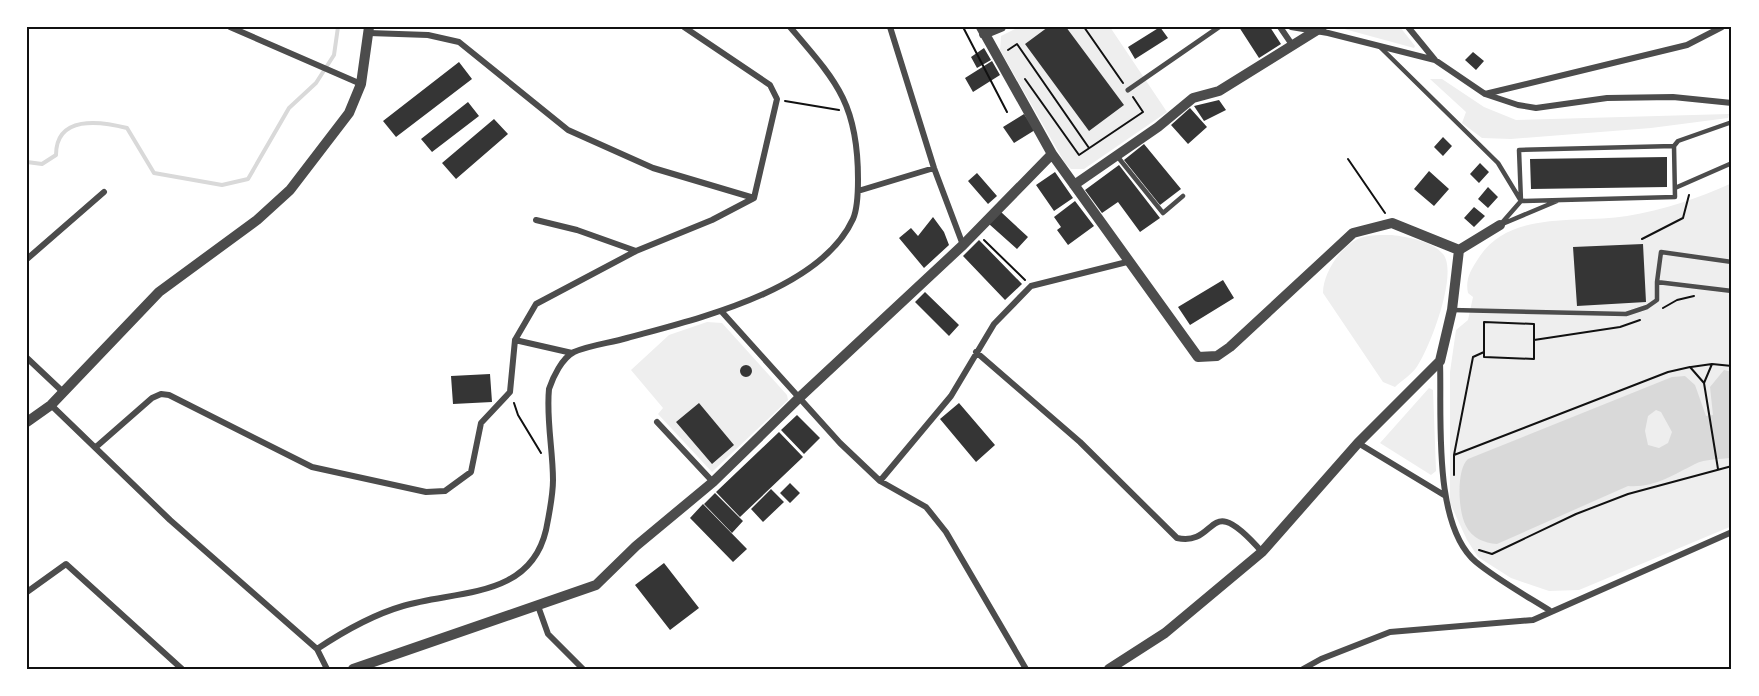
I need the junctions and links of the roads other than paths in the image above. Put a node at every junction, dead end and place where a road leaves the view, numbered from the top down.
1 (230, 27) edge
2 (684, 27) edge
3 (790, 27) edge
4 (890, 27) edge
5 (1001, 27) edge
6 (1219, 27) edge
7 (1280, 27) edge
8 (1291, 27) edge
9 (1408, 27) edge
10 (1722, 27) edge
11 (1319, 29) edge
12 (369, 30) edge
13 (982, 30) edge
14 (1293, 46) junction
15 (1378, 46) junction
16 (1436, 60) junction
17 (361, 84) junction
18 (1128, 90) road end
19 (1485, 94) junction
20 (1732, 103) edge
21 (1732, 122) edge
22 (1674, 146) junction
23 (1052, 154) junction
24 (1117, 156) junction
25 (1732, 163) edge
26 (934, 168) junction
27 (1074, 185) junction
28 (1675, 188) junction
29 (858, 191) junction
30 (104, 192) dead end
31 (1184, 196) dead end
32 (754, 198) junction
33 (1560, 200) junction
34 (1521, 201) junction
35 (536, 220) dead end
36 (1500, 225) junction
37 (963, 245) junction
38 (1459, 250) junction
39 (636, 251) junction
40 (27, 259) edge
41 (1128, 262) junction
42 (1732, 262) edge
43 (1657, 282) junction
44 (1732, 291) edge
45 (1452, 310) junction
46 (722, 312) junction
47 (515, 340) junction
48 (976, 352) junction
49 (572, 353) junction
50 (27, 358) edge
51 (1440, 361) junction
52 (62, 391) junction
53 (800, 397) junction
54 (51, 405) junction
55 (27, 422) edge
56 (657, 422) dead end
57 (1358, 443) junction
58 (96, 447) junction
59 (880, 481) junction
60 (713, 482) junction
61 (1444, 495) junction
62 (1732, 532) edge
63 (1262, 552) junction
64 (27, 592) edge
65 (538, 606) junction
66 (1549, 610) junction
67 (317, 649) junction
68 (357, 668) edge
69 (182, 669) edge
70 (327, 669) edge
71 (583, 669) edge
72 (1026, 669) edge
73 (1109, 669) edge
74 (1303, 669) edge

1 - 17 street
2 - 32 street
3 - 29 street
4 - 26 street
5 - 13 street
6 - 18 street
7 - 14 street
8 - 11 street
9 - 16 street
10 - 19 street
11 - 14 street
11 - 15 street
12 - 17 street
12 - 32 street
13 - 23 street
14 - 24 street
15 - 16 street
15 - 34 lane
16 - 19 street
17 - 52 street
19 - 20 street
21 - 22 lane
22 - 28 lane
22 - 34 lane
23 - 27 street
23 - 37 street
24 - 27 street
24 - 31 lane
25 - 28 lane
26 - 29 street
26 - 37 street
27 - 41 street
28 - 33 lane
29 - 46 street
30 - 40 street
32 - 39 street
33 - 34 lane
33 - 36 lane
34 - 36 lane
35 - 39 street
36 - 38 street
37 - 53 street
38 - 41 street
38 - 45 street
39 - 47 street
41 - 48 street
42 - 43 lane
43 - 44 lane
43 - 45 lane
45 - 51 street
46 - 49 street
46 - 53 street
47 - 49 street
47 - 58 street
48 - 59 street
48 - 63 street
49 - 67 street
50 - 52 street
51 - 57 street
51 - 61 street
52 - 54 street
53 - 59 street
53 - 60 street
54 - 55 street
54 - 58 street
56 - 60 street
57 - 61 street
57 - 63 street
58 - 67 street
59 - 72 street
60 - 65 street
61 - 66 street
62 - 66 street
63 - 73 street
64 - 69 street
65 - 68 street
65 - 71 street
66 - 74 street
67 - 70 street

